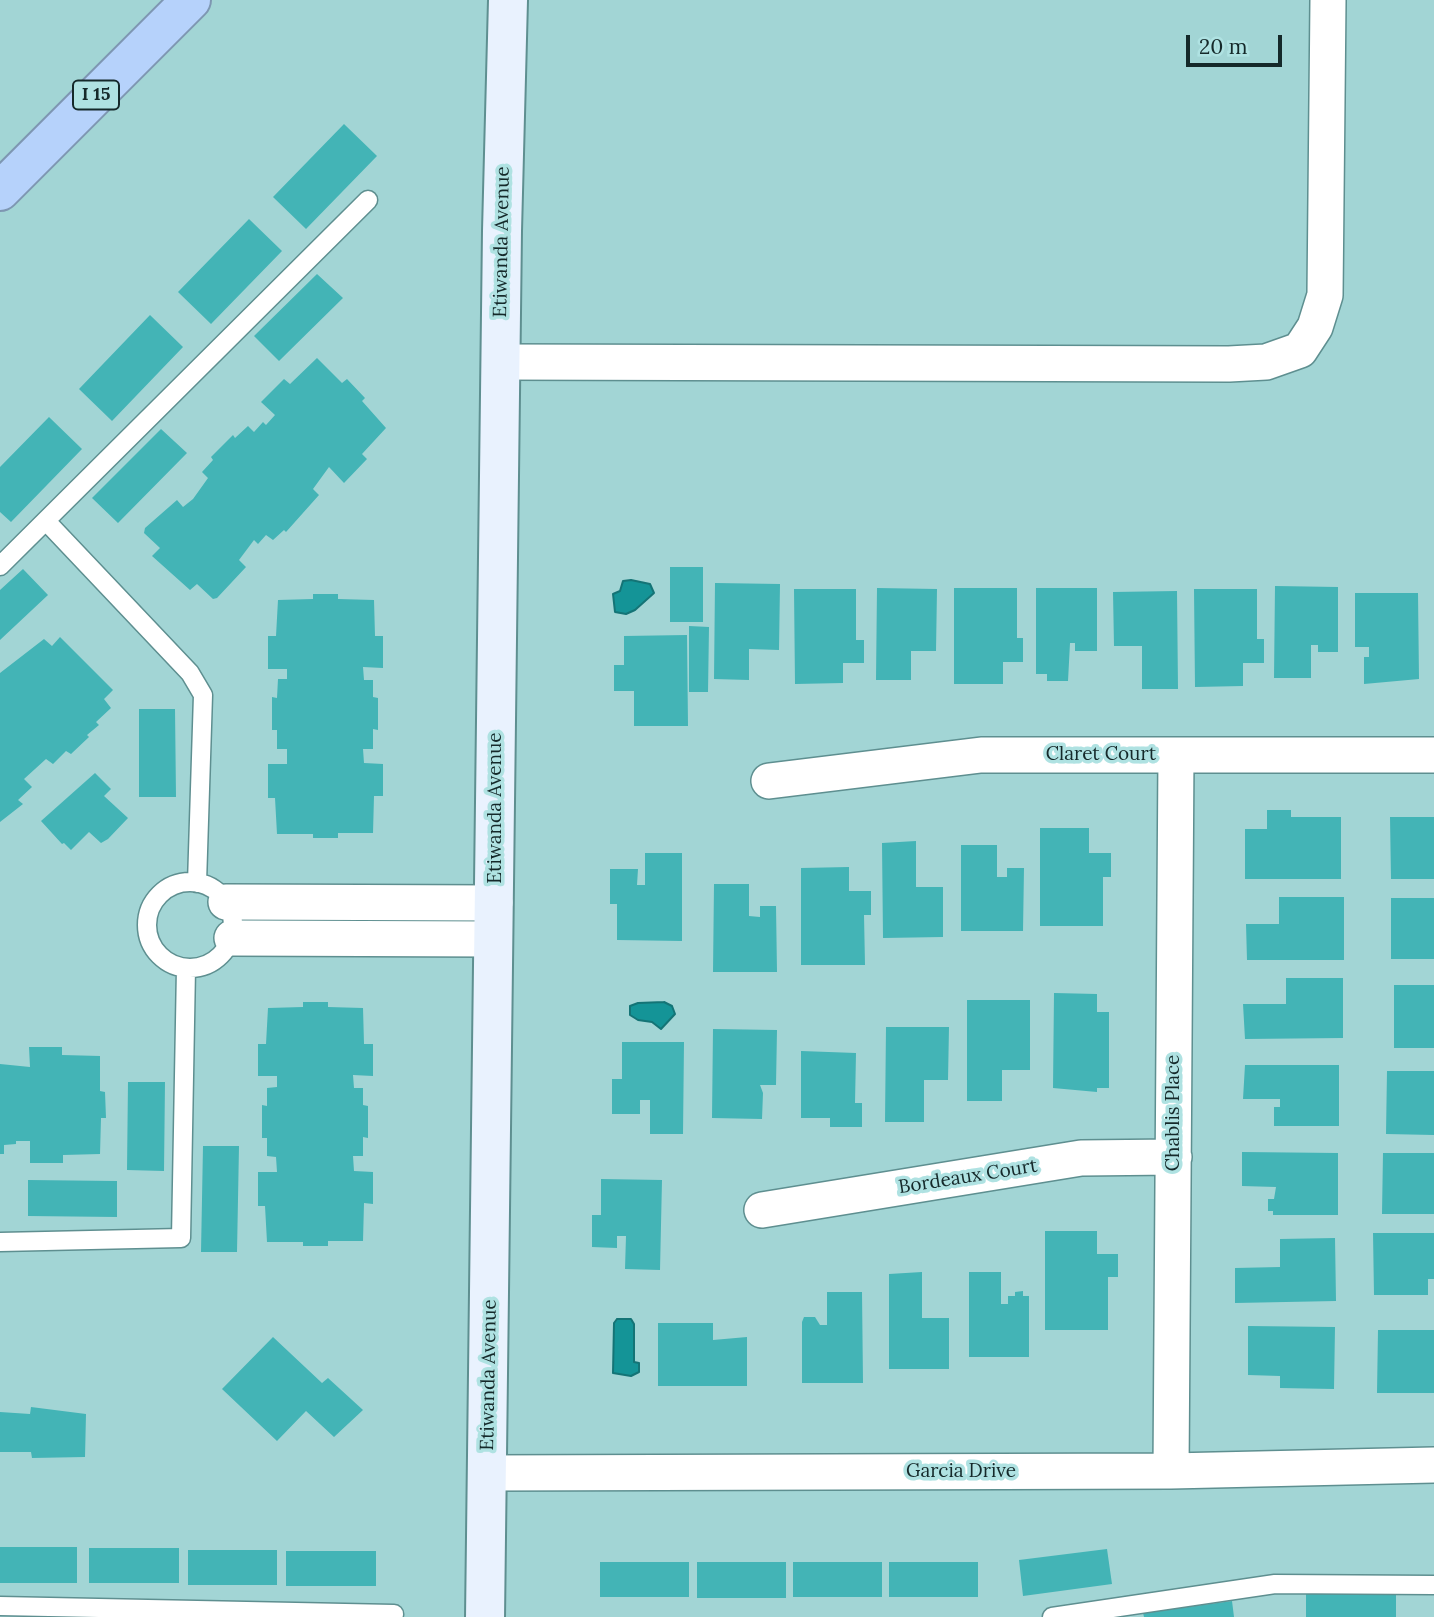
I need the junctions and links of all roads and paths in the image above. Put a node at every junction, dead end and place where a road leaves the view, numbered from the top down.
1 (191, 0) edge
2 (508, 0) edge
3 (1328, 0) edge
4 (0, 191) edge
5 (368, 200) dead end
6 (500, 362) junction
7 (46, 521) junction
8 (0, 566) edge
9 (1176, 755) junction
10 (1434, 755) edge
11 (769, 781) dead end
12 (197, 883) junction
13 (226, 902) junction
14 (495, 921) junction
15 (232, 938) junction
16 (186, 968) junction
17 (1174, 1157) junction
18 (762, 1210) dead end
19 (0, 1242) edge
20 (1434, 1465) edge
21 (1171, 1471) junction
22 (487, 1473) junction
23 (1434, 1585) edge
24 (0, 1606) edge
25 (188, 1613) edge
26 (394, 1614) dead end
27 (485, 1617) edge
28 (1052, 1617) edge

1 - 4 highway, I 15
2 - 6 main road, Etiwanda Avenue
3 - 6 street
5 - 7 lane
6 - 14 main road, Etiwanda Avenue
7 - 8 lane
7 - 12 lane
9 - 10 street, Claret Court
9 - 11 street, Claret Court
9 - 17 street, Chablis Place
12 - 13 lane
12 - 16 lane
13 - 14 street
13 - 15 lane
14 - 15 street
14 - 22 main road, Etiwanda Avenue
15 - 16 lane
16 - 19 lane
17 - 18 street, Bordeaux Court
17 - 21 street, Chablis Place
20 - 21 street, Garcia Drive
21 - 22 street, Garcia Drive
22 - 27 main road, Etiwanda Avenue
23 - 28 lane
24 - 25 lane
25 - 26 lane

